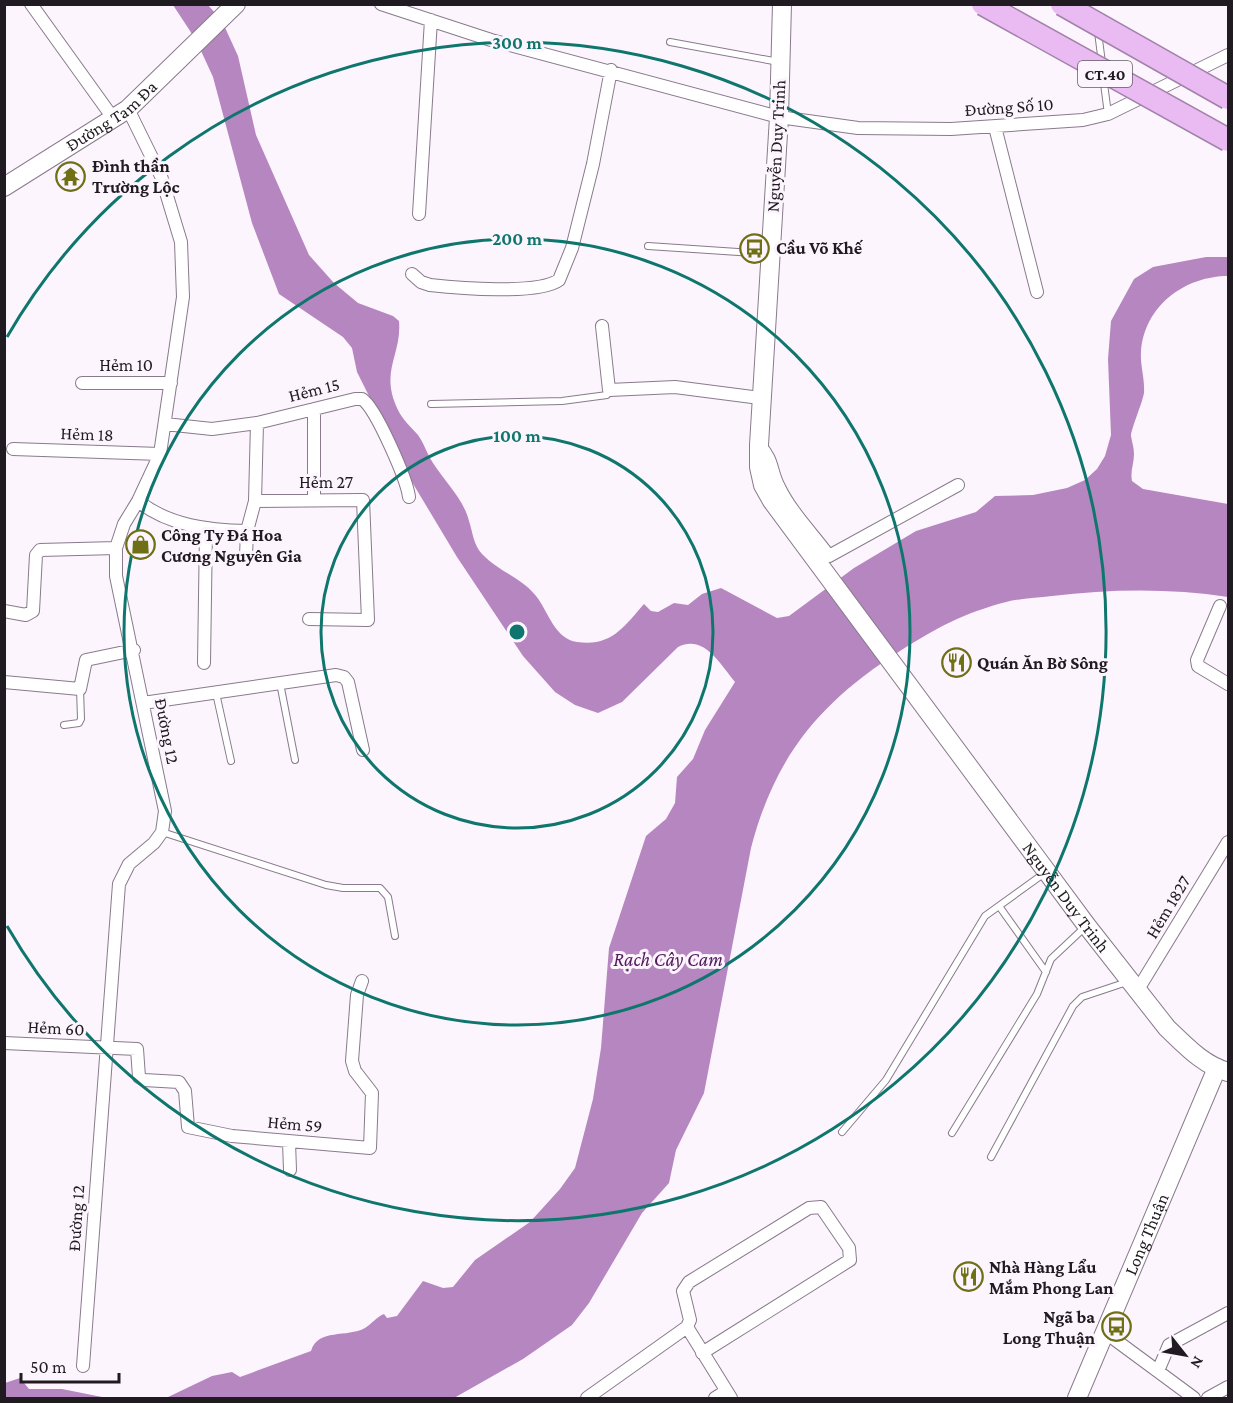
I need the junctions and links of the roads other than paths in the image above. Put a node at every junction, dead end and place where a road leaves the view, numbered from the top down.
1 (31, 4) edge
2 (236, 4) edge
3 (381, 4) edge
4 (782, 4) edge
5 (983, 4) edge
6 (1062, 4) edge
7 (1095, 15) dead end
8 (431, 20) junction
9 (670, 42) dead end
10 (1228, 56) edge
11 (779, 63) junction
12 (610, 70) junction
13 (1228, 98) edge
14 (121, 113) junction
15 (1108, 114) junction
16 (779, 117) junction
17 (994, 127) junction
18 (1228, 140) edge
19 (4, 187) edge
20 (419, 214) dead end
21 (648, 246) dead end
22 (770, 254) junction
23 (412, 274) dead end
24 (1037, 292) dead end
25 (602, 326) dead end
26 (82, 383) dead end
27 (171, 383) junction
28 (609, 390) junction
29 (760, 398) junction
30 (431, 404) dead end
31 (314, 409) junction
32 (257, 423) junction
33 (165, 424) junction
34 (759, 445) junction
35 (13, 448) dead end
36 (160, 454) junction
37 (958, 485) dead end
38 (409, 497) dead end
39 (314, 499) junction
40 (138, 501) junction
41 (255, 501) junction
42 (206, 530) junction
43 (247, 531) junction
44 (116, 548) junction
45 (246, 556) dead end
46 (1220, 606) dead end
47 (4, 611) edge
48 (309, 619) dead end
49 (134, 650) junction
50 (204, 663) dead end
51 (4, 682) edge
52 (280, 683) junction
53 (1228, 684) edge
54 (80, 689) junction
55 (216, 693) junction
56 (143, 703) junction
57 (64, 725) dead end
58 (363, 750) dead end
59 (231, 760) dead end
60 (295, 760) dead end
61 (162, 832) junction
62 (1228, 842) edge
63 (1046, 872) junction
64 (999, 906) junction
65 (1087, 926) junction
66 (395, 936) dead end
67 (1046, 972) junction
68 (362, 981) dead end
69 (1134, 986) junction
70 (4, 1043) edge
71 (107, 1048) junction
72 (1223, 1070) edge
73 (842, 1132) dead end
74 (952, 1133) dead end
75 (289, 1142) junction
76 (991, 1157) dead end
77 (290, 1170) dead end
78 (1228, 1313) edge
79 (687, 1328) junction
80 (1106, 1333) junction
81 (702, 1353) junction
82 (83, 1366) dead end
83 (1158, 1371) junction
84 (1228, 1387) edge
85 (728, 1395) edge
86 (586, 1398) edge
87 (715, 1398) edge
88 (1077, 1398) edge
89 (1194, 1398) edge
90 (1208, 1398) edge

1 - 14 street, Đường 12
2 - 14 main road, Đường Tam Đa
3 - 8 street, Đường Số 10
4 - 11 main road, Nguyễn Duy Trinh
5 - 18 highway, CT.40, bridge
6 - 13 highway, CT.40, bridge
7 - 15 lane
8 - 12 street, Đường Số 10
8 - 20 street
9 - 11 lane
10 - 15 street, Đường Số 10
11 - 16 main road, Nguyễn Duy Trinh
12 - 16 street, Đường Số 10
12 - 23 street
14 - 19 main road, Đường Tam Đa
14 - 27 street, Đường 12
15 - 17 street, Đường Số 10
16 - 17 street, Đường Số 10
16 - 22 main road, Nguyễn Duy Trinh
17 - 24 street
21 - 22 lane
22 - 29 main road, Nguyễn Duy Trinh
25 - 28 street
26 - 27 street, Hẻm 10
27 - 33 street, Đường 12
28 - 29 street
28 - 30 lane
29 - 34 main road, Nguyễn Duy Trinh
31 - 32 street, Hẻm 15
31 - 38 street, Hẻm 15
31 - 39 street
32 - 33 street, Hẻm 15
32 - 41 street
33 - 36 street, Đường 12
34 - 37 street
34 - 63 main road, Nguyễn Duy Trinh
35 - 36 street, Hẻm 18
36 - 40 street, Đường 12
39 - 41 street, Hẻm 27
39 - 48 street, Hẻm 27
40 - 42 street
40 - 44 street, Đường 12
41 - 43 street
42 - 43 street
42 - 50 street
43 - 45 street
44 - 47 street
44 - 49 street, Đường 12
46 - 53 street
49 - 54 street
49 - 56 street, Đường 12
51 - 54 street
52 - 55 street
52 - 58 street
52 - 60 lane
54 - 57 lane
55 - 56 street
55 - 59 lane
56 - 61 street, Đường 12
61 - 66 lane
61 - 71 street, Đường 12
62 - 69 street, Hẻm 1827
63 - 64 lane
63 - 65 main road, Nguyễn Duy Trinh
64 - 67 lane
64 - 73 lane
65 - 67 lane
65 - 69 main road, Nguyễn Duy Trinh
67 - 74 lane
68 - 75 street, Hẻm 59
69 - 72 main road, Nguyễn Duy Trinh
69 - 76 lane
70 - 71 street, Hẻm 60
71 - 75 street, Hẻm 59
71 - 82 street, Đường 12
72 - 80 main road, Long Thuận
75 - 77 street
78 - 83 street
79 - 81 street
79 - 81 street
79 - 86 street
80 - 83 street
80 - 88 main road, Long Thuận
81 - 85 street
83 - 89 street
84 - 90 street
85 - 87 street

